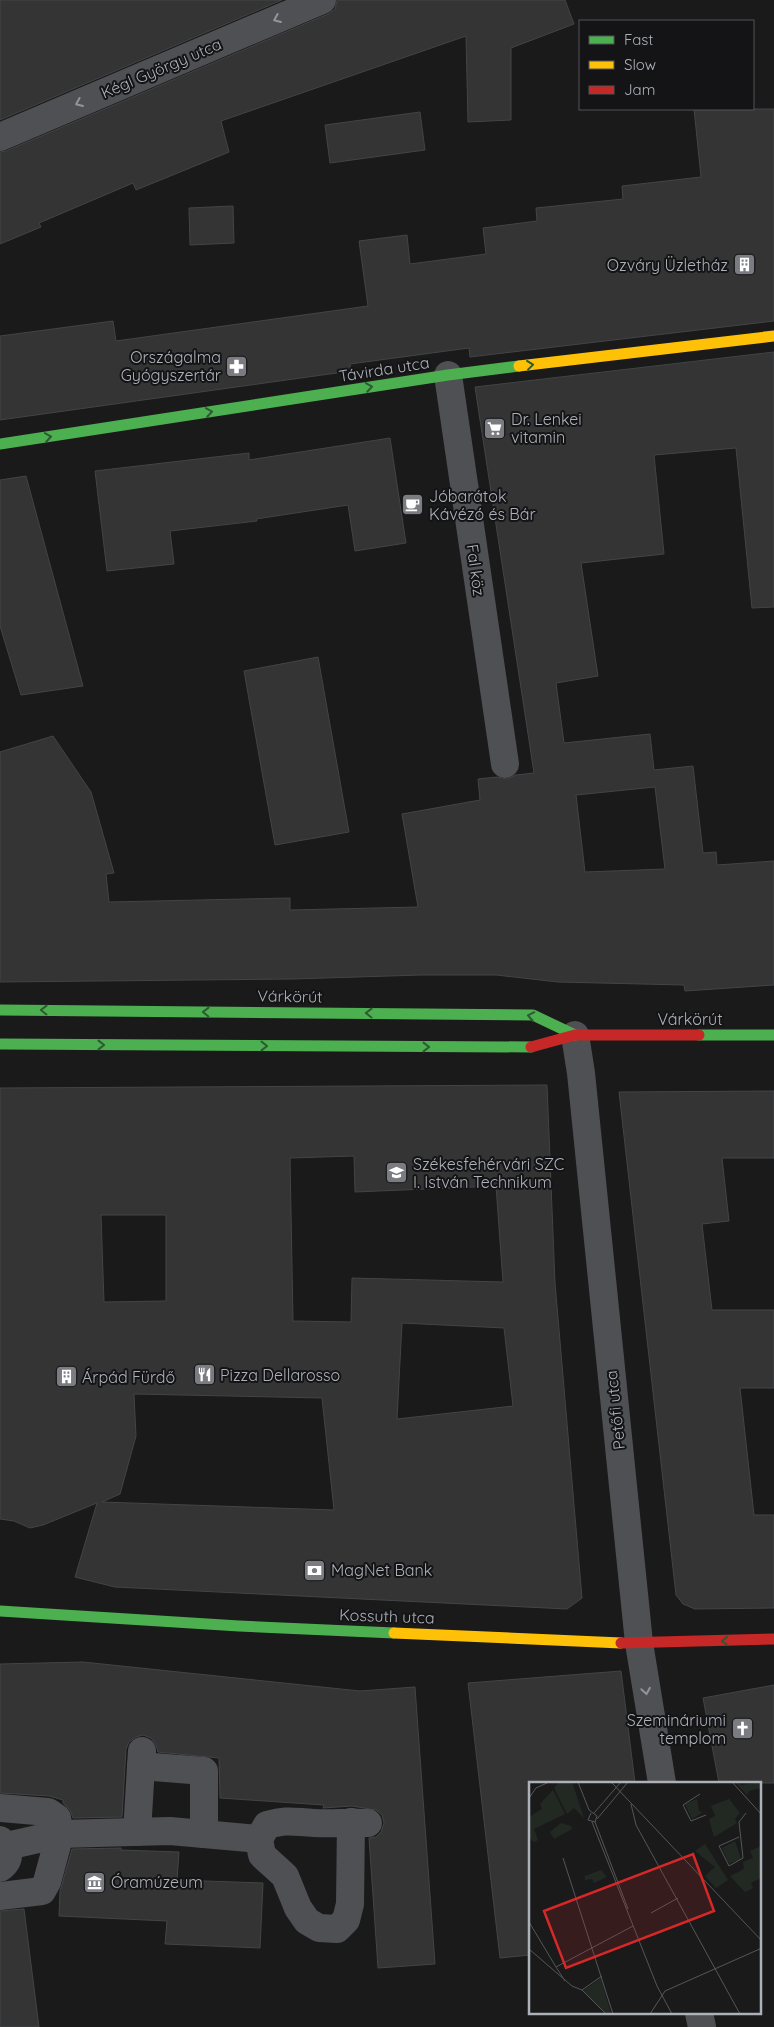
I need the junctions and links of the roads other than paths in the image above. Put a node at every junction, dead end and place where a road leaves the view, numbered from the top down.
1 (322, 0) edge
2 (0, 137) edge
3 (774, 336) edge
4 (448, 375) junction
5 (0, 444) edge
6 (505, 764) dead end
7 (0, 1010) edge
8 (575, 1035) junction
9 (774, 1035) edge
10 (0, 1044) edge
11 (0, 1611) edge
12 (774, 1639) edge
13 (639, 1643) junction
14 (662, 1782) edge
15 (0, 1808) edge
16 (136, 1832) junction
17 (60, 1834) junction
18 (204, 1834) junction
19 (259, 1838) junction
20 (2, 1851) edge
21 (0, 1896) edge
22 (699, 2014) edge
23 (702, 2027) edge

1 -> 2 street, Kégl György utca
4 -> 3 street, Távirda utca
5 -> 4 street, Távirda utca
4 - 6 street, Fal köz
8 -> 7 street, Várkörút
8 - 9 street, Várkörút
10 -> 8 street, Várkörút
8 - 13 street, Petőfi utca
11 - 13 street, Kossuth utca
12 -> 13 street, Kossuth utca
13 -> 14 street, Petőfi utca
15 - 17 street
16 - 17 street
16 - 18 street
16 - 18 street
17 - 20 street
17 - 21 street
18 - 19 street
19 - 19 street
22 - 23 street

